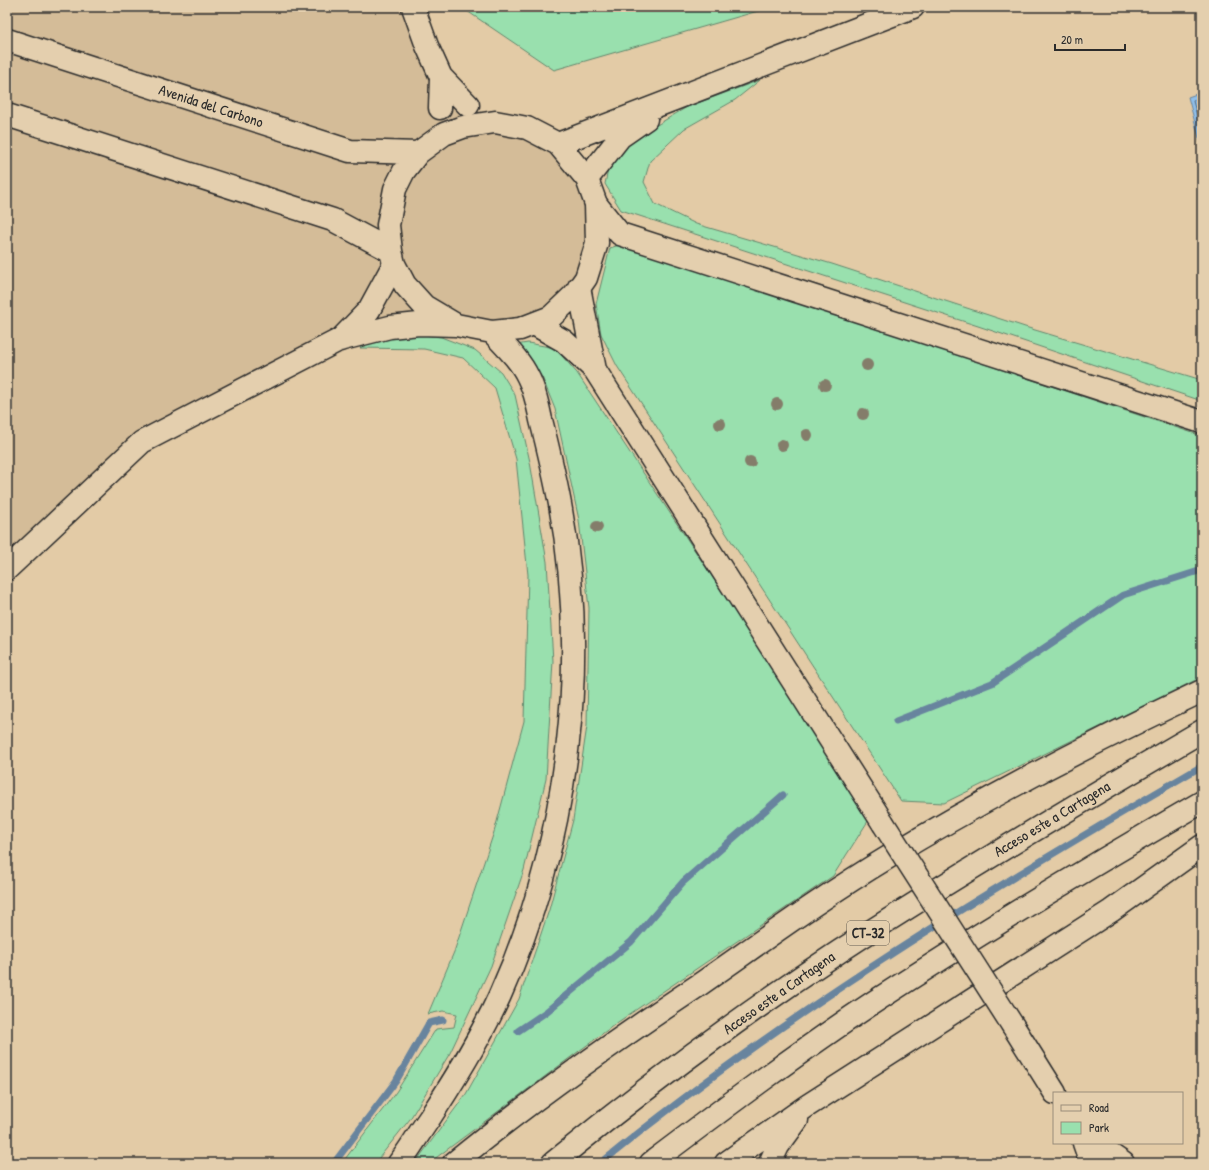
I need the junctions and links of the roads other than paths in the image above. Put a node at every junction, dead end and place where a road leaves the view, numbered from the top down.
1 (413, 7) edge
2 (913, 7) edge
3 (7, 40) edge
4 (442, 77) junction
5 (670, 102) junction
6 (468, 105) dead end
7 (440, 108) dead end
8 (7, 114) edge
9 (558, 144) junction
10 (418, 153) junction
11 (587, 179) junction
12 (596, 204) junction
13 (392, 257) junction
14 (579, 287) junction
15 (534, 324) junction
16 (456, 325) junction
17 (492, 332) junction
18 (339, 340) junction
19 (594, 370) junction
20 (1202, 422) edge
21 (7, 569) edge
22 (1202, 691) edge
23 (1202, 731) edge
24 (1202, 802) edge
25 (1202, 846) edge
26 (1054, 1092) edge
27 (807, 1106) junction
28 (1084, 1144) edge
29 (1095, 1144) edge
30 (399, 1163) edge
31 (454, 1163) edge
32 (554, 1163) edge
33 (650, 1163) edge
34 (726, 1163) edge
35 (770, 1163) edge
36 (1091, 1163) edge
37 (1123, 1163) edge

1 - 4 main road
2 - 5 main road
3 - 10 main road, Avenida del Carbono
4 - 6 main road
4 - 7 main road
5 - 9 main road
5 - 11 main road
8 - 13 main road
9 - 10 main road
9 - 11 main road
10 - 13 main road
11 - 12 main road
12 - 14 main road
12 - 20 main road
13 - 16 main road
13 - 18 main road
14 - 15 main road
14 - 19 main road
15 - 17 main road
15 - 19 main road
16 - 17 main road
16 - 18 main road
17 - 30 main road
18 - 21 main road
19 - 26 main road, bridge
22 - 31 main road
23 - 32 main road, Acceso este a Cartagena / CT-32
24 - 33 main road
25 - 27 main road
27 - 34 main road
27 - 35 main road
28 - 36 main road
29 - 37 main road

